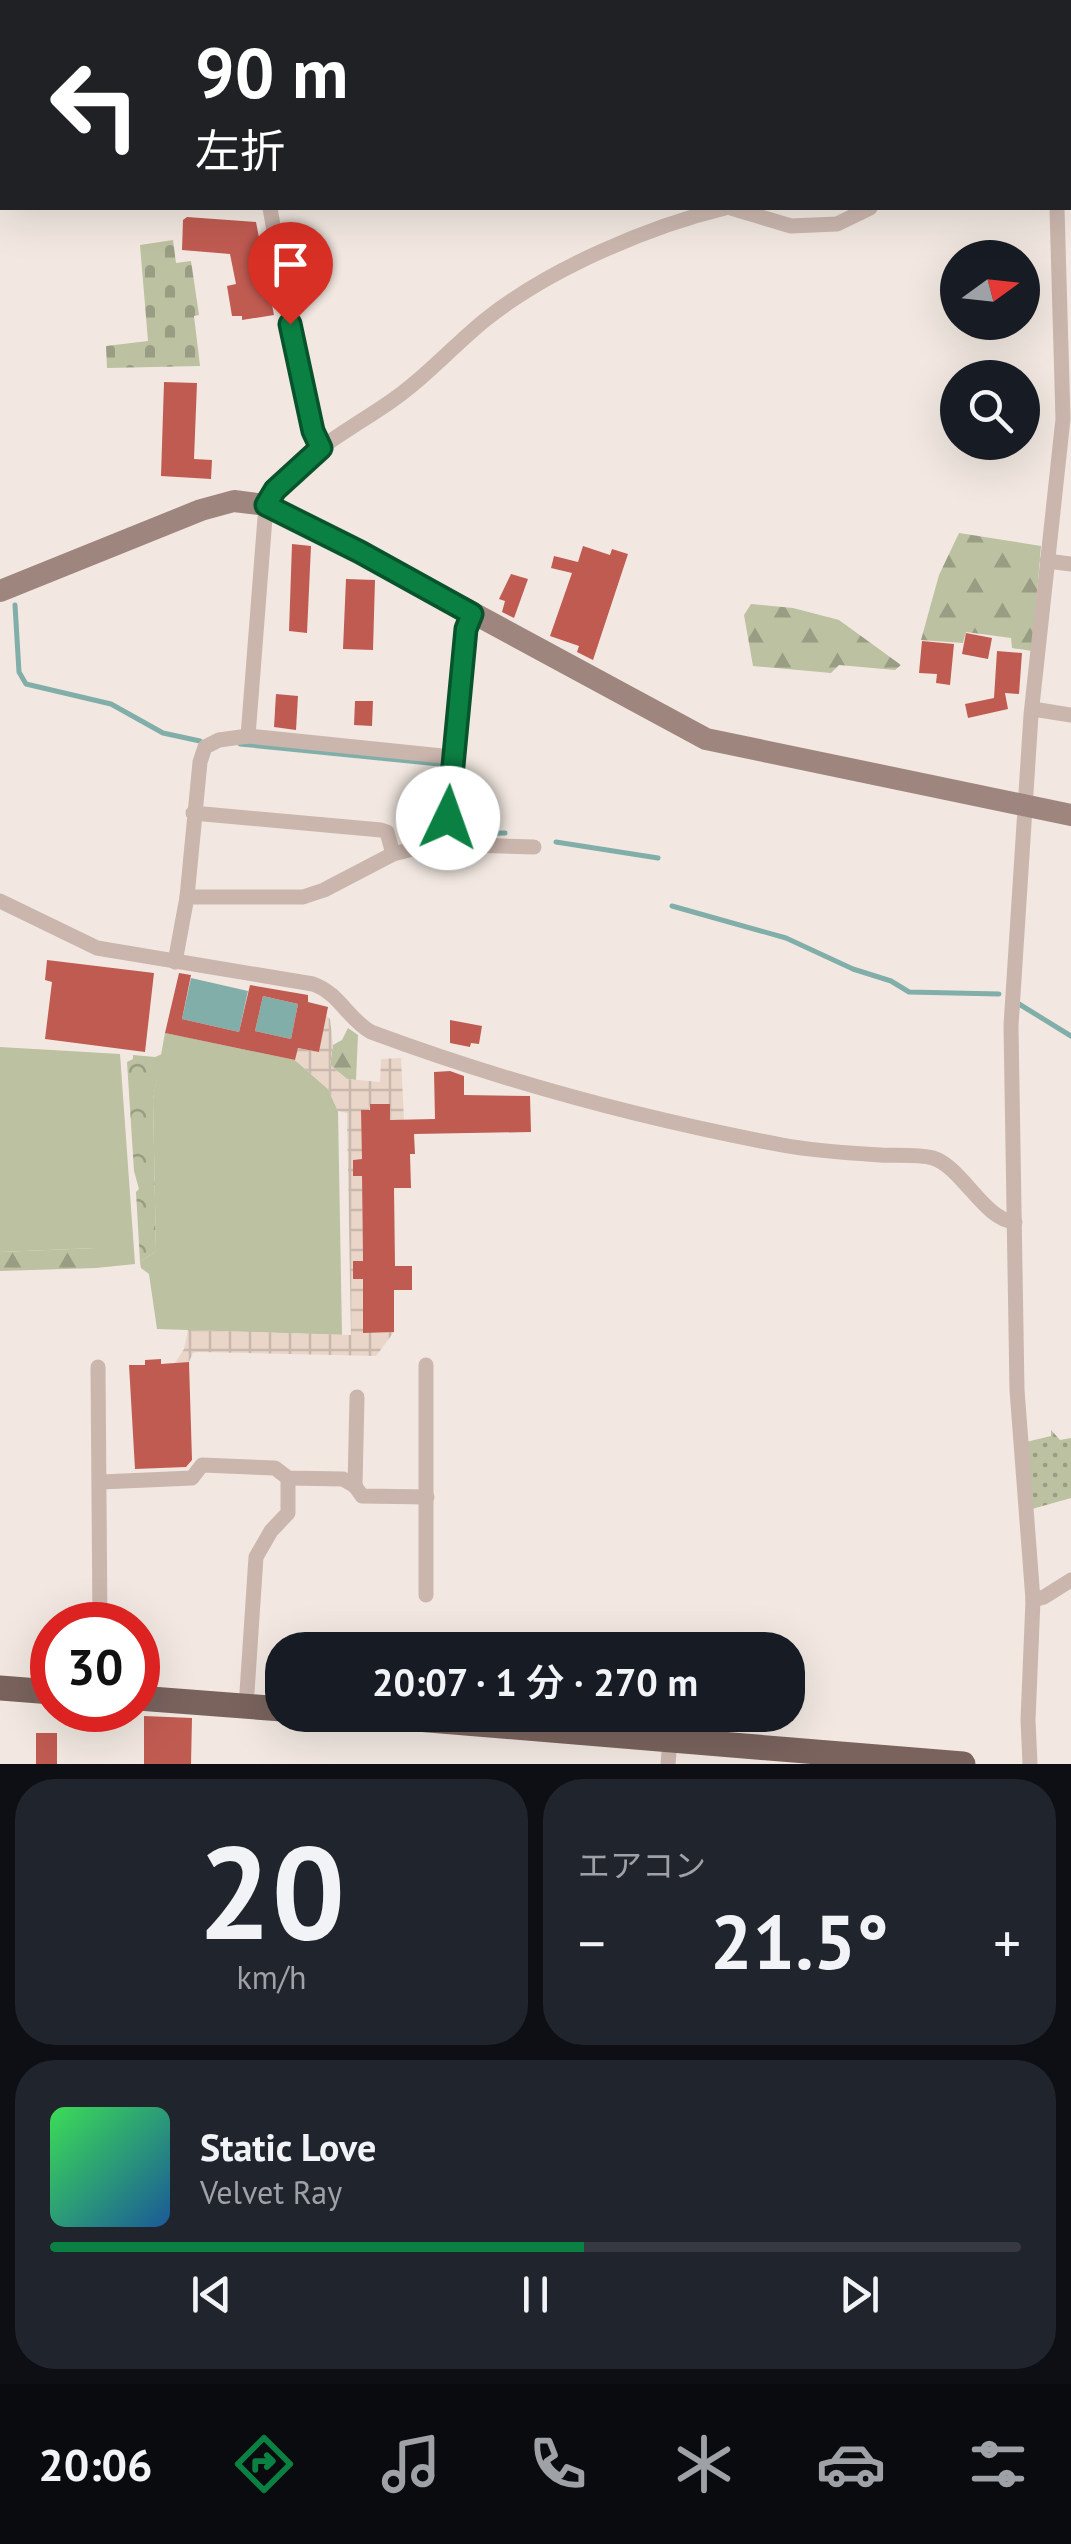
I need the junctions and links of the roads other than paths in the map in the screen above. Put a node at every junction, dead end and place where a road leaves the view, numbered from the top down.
1 (270, 210) edge
2 (722, 210) edge
3 (735, 210) edge
4 (866, 210) edge
5 (1058, 210) edge
6 (1067, 420) edge
7 (321, 448) junction
8 (266, 505) junction
9 (1047, 560) junction
10 (1071, 564) edge
11 (0, 591) edge
12 (472, 614) junction
13 (1033, 709) junction
14 (1071, 716) edge
15 (248, 736) junction
16 (452, 757) junction
17 (1024, 804) junction
18 (193, 813) junction
19 (1071, 815) edge
20 (444, 842) junction
21 (534, 847) dead end
22 (393, 854) junction
23 (186, 897) junction
24 (0, 901) edge
25 (175, 962) junction
26 (1016, 1222) junction
27 (426, 1365) dead end
28 (98, 1367) dead end
29 (357, 1397) dead end
30 (288, 1478) junction
31 (101, 1482) junction
32 (355, 1486) junction
33 (427, 1497) junction
34 (1071, 1580) edge
35 (426, 1595) dead end
36 (1034, 1600) junction
37 (100, 1602) edge
38 (0, 1688) edge
39 (30, 1690) edge
40 (160, 1700) edge
41 (246, 1707) junction
42 (265, 1708) edge
43 (506, 1732) edge
44 (669, 1752) edge
45 (963, 1764) edge
46 (1030, 1764) edge

1 - 7 street
2 - 7 street
3 - 4 street
5 - 6 street
6 - 9 street
7 - 8 street
8 - 11 street
8 - 12 street
8 - 15 street
9 - 10 street
9 - 13 street
12 - 16 street
12 - 17 street
13 - 14 street
13 - 17 street
15 - 16 street
15 - 18 street
16 - 20 street
17 - 19 street
17 - 26 street
18 - 22 street
18 - 23 street
20 - 21 street
20 - 22 street
22 - 23 street
23 - 25 street
24 - 25 street
25 - 26 street
26 - 36 street
27 - 33 street
28 - 31 street
29 - 32 street
30 - 31 street
30 - 32 street
30 - 41 street
31 - 37 street
32 - 33 street
33 - 35 street
34 - 36 street
36 - 46 street
38 - 39 main road
40 - 41 main road
41 - 42 main road
43 - 44 main road
44 - 45 main road

